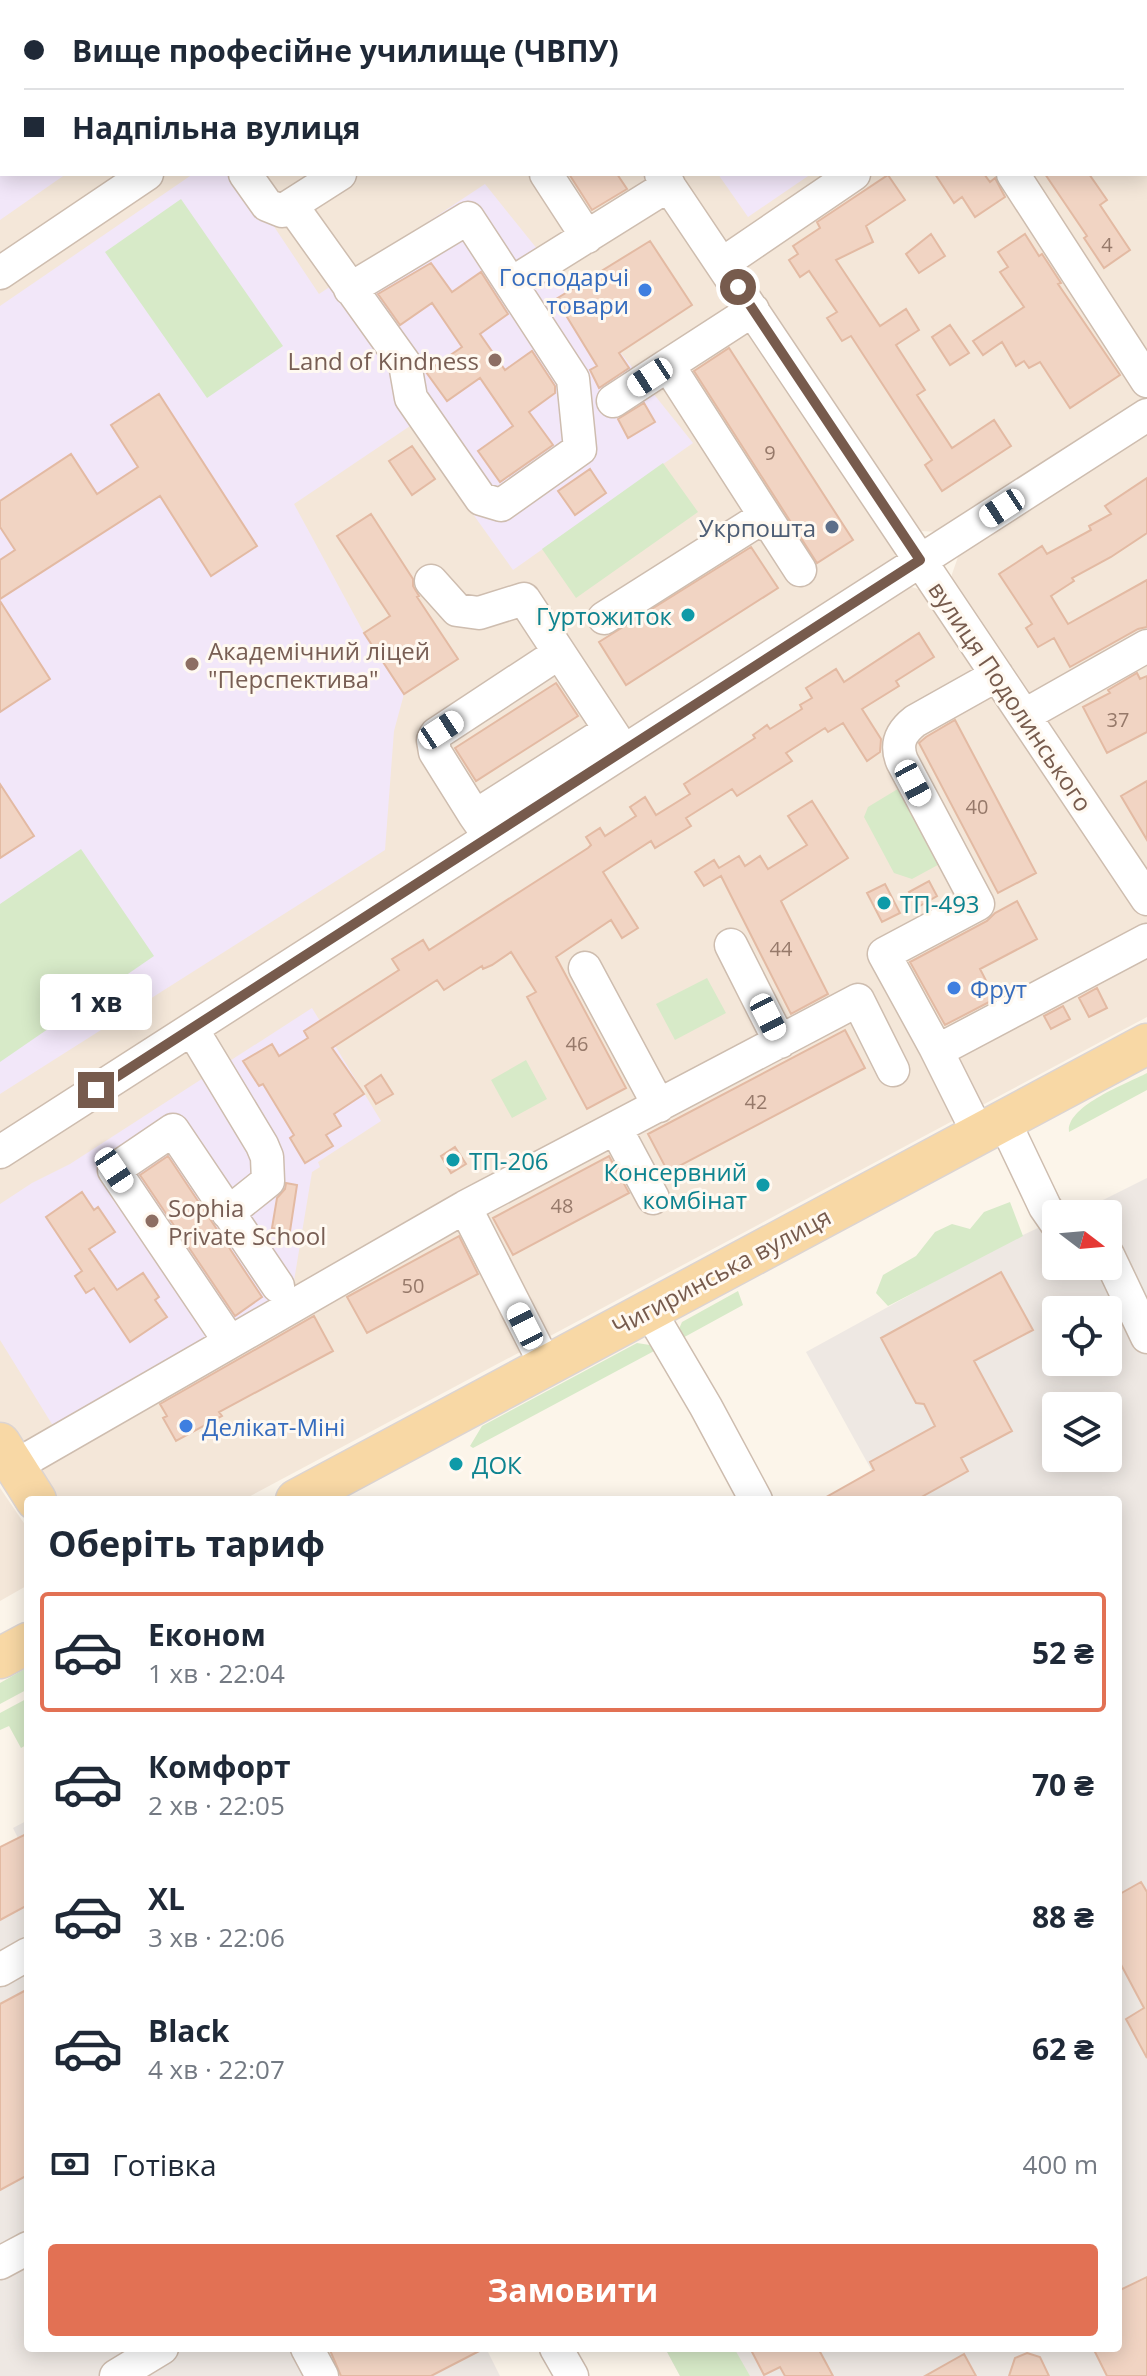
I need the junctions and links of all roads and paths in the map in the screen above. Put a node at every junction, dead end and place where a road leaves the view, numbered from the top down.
1 (144, 176) edge
2 (246, 176) edge
3 (337, 176) edge
4 (547, 176) edge
5 (851, 176) edge
6 (1014, 176) edge
7 (665, 179) edge
8 (292, 206) junction
9 (587, 237) junction
10 (722, 264) junction
11 (0, 273) edge
12 (512, 283) junction
13 (350, 289) junction
14 (753, 310) junction
15 (668, 365) junction
16 (1147, 381) edge
17 (613, 401) dead end
18 (1147, 415) edge
19 (765, 516) junction
20 (920, 560) junction
21 (800, 570) dead end
22 (431, 581) dead end
23 (604, 618) dead end
24 (1147, 646) edge
25 (559, 653) junction
26 (997, 675) junction
27 (1025, 715) junction
28 (617, 740) junction
29 (482, 827) junction
30 (1147, 899) edge
31 (1147, 940) edge
32 (731, 945) dead end
33 (585, 968) dead end
34 (192, 1029) junction
35 (780, 1042) junction
36 (1147, 1044) edge
37 (937, 1051) junction
38 (893, 1070) dead end
39 (659, 1106) junction
40 (992, 1128) junction
41 (616, 1129) junction
42 (0, 1152) edge
43 (653, 1198) dead end
44 (1042, 1203) edge
45 (465, 1207) junction
46 (228, 1213) junction
47 (1120, 1280) edge
48 (278, 1286) dead end
49 (649, 1310) junction
50 (1147, 1337) edge
51 (230, 1342) junction
52 (546, 1366) junction
53 (8, 1455) edge
54 (319, 1495) edge
55 (34, 1496) edge
56 (754, 1496) edge
57 (24, 1645) edge
58 (0, 1658) edge
59 (24, 1956) edge
60 (0, 1970) edge
61 (24, 2250) edge
62 (0, 2263) edge
63 (155, 2352) edge
64 (309, 2352) edge
65 (558, 2352) edge
66 (116, 2376) edge
67 (322, 2376) edge
68 (572, 2376) edge

1 - 11 street
2 - 8 street
3 - 8 street
4 - 9 street
5 - 10 street
6 - 16 street
7 - 9 street
7 - 10 street, вулиця Подолинського
8 - 13 street
9 - 12 street
10 - 14 street, вулиця Подолинського
12 - 13 street
12 - 13 street
14 - 15 street
14 - 20 street, вулиця Подолинського
15 - 17 street
15 - 19 street
18 - 20 street
19 - 21 street
19 - 23 street
20 - 26 street, вулиця Подолинського
20 - 28 street
22 - 25 street
24 - 27 street
25 - 28 street
25 - 29 street
26 - 27 street, вулиця Подолинського
26 - 37 street
27 - 30 street, вулиця Подолинського
28 - 29 street
29 - 34 street
31 - 37 street
32 - 35 street
33 - 39 street
34 - 42 street
34 - 46 street
35 - 38 street
35 - 39 street
36 - 40 main road, Чигиринська вулиця
37 - 40 street
39 - 41 street
40 - 44 street
40 - 49 main road, Чигиринська вулиця
41 - 43 street
41 - 45 street
45 - 51 street
45 - 52 street
46 - 48 street
46 - 51 street
47 - 50 street
49 - 52 main road, Чигиринська вулиця
49 - 56 street
51 - 53 street
52 - 54 main road, Чигиринська вулиця
53 - 55 main road
57 - 58 main road
59 - 60 street
61 - 62 street
63 - 66 street
64 - 67 street
65 - 68 street

